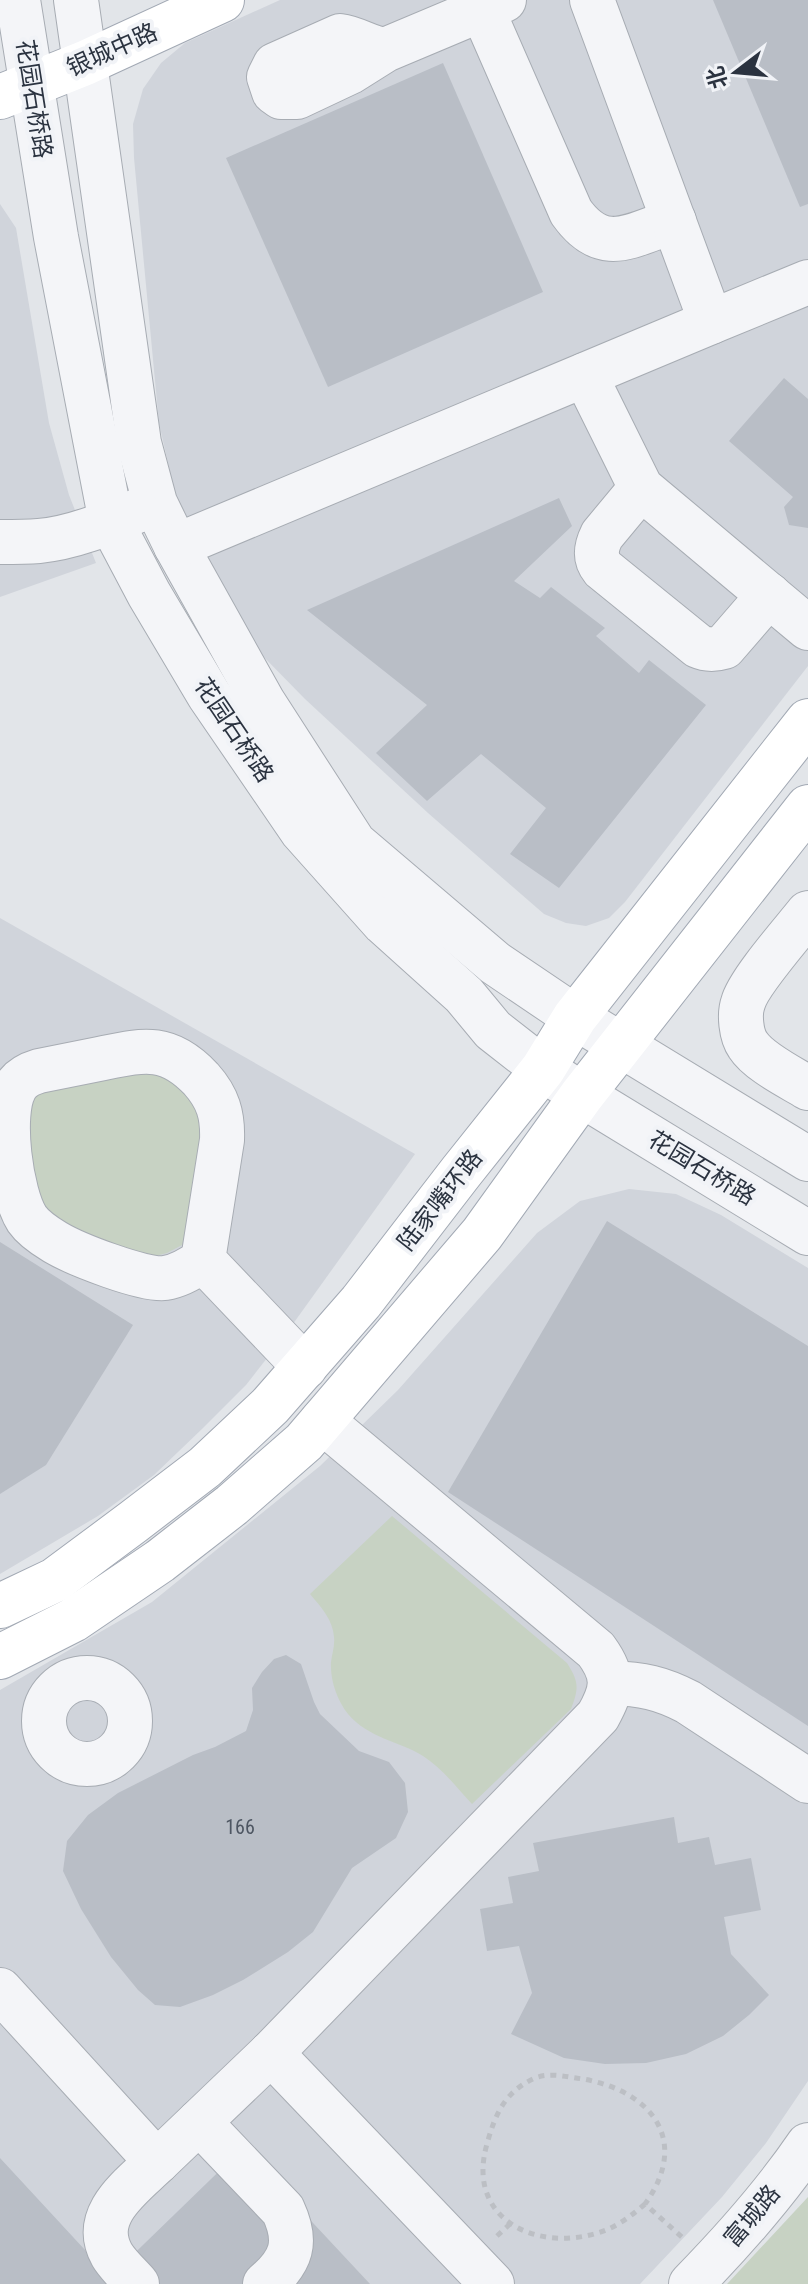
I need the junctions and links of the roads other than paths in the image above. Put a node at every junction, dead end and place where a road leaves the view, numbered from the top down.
1 (18, 0) edge
2 (76, 0) edge
3 (222, 0) edge
4 (592, 0) edge
5 (493, 5) edge
6 (385, 50) dead end
7 (85, 63) junction
8 (16, 92) edge
9 (674, 221) junction
10 (808, 282) edge
11 (711, 322) junction
12 (585, 375) junction
13 (641, 488) junction
14 (155, 503) junction
15 (111, 522) junction
16 (0, 542) edge
17 (176, 546) junction
18 (769, 595) junction
19 (808, 628) edge
20 (808, 721) edge
21 (808, 807) edge
22 (808, 913) edge
23 (575, 1017) junction
24 (622, 1045) junction
25 (543, 1069) junction
26 (808, 1088) edge
27 (582, 1095) junction
28 (808, 1159) edge
29 (808, 1233) edge
30 (203, 1260) junction
31 (305, 1367) junction
32 (322, 1421) junction
33 (0, 1606) edge
34 (38, 1638) junction
35 (0, 1657) edge
36 (66, 1682) dead end
37 (611, 1683) junction
38 (808, 1781) edge
39 (0, 1990) edge
40 (271, 2053) junction
41 (199, 2122) junction
42 (808, 2145) edge
43 (157, 2162) junction
44 (701, 2274) edge
45 (137, 2284) edge
46 (265, 2284) edge
47 (492, 2284) edge

1 - 8 street, 花园石桥路
2 - 7 street, 花园石桥路
3 - 7 main road, 银城中路
4 - 9 street
5 - 6 street
5 - 9 street
7 - 8 main road, 银城中路
7 - 14 street, 花园石桥路
8 - 15 street, 花园石桥路
9 - 11 street
10 - 11 street
11 - 12 street
12 - 13 street
12 - 17 street
13 - 18 street
13 - 18 street
14 - 15 street
14 - 17 street, 花园石桥路
15 - 16 street
15 - 25 street, 花园石桥路
17 - 23 street, 花园石桥路
18 - 19 street
20 - 23 main road, 陆家嘴环路
21 - 24 main road
22 - 26 street
23 - 24 street, 花园石桥路
23 - 25 main road, 陆家嘴环路
24 - 27 main road
24 - 28 street, 花园石桥路
25 - 27 street, 花园石桥路
25 - 31 main road, 陆家嘴环路
27 - 29 street, 花园石桥路
27 - 32 main road
30 - 30 street
30 - 31 street
31 - 33 main road, 陆家嘴环路
32 - 34 main road
32 - 37 street
34 - 35 main road
34 - 36 street
37 - 38 street
37 - 40 street
39 - 43 street
40 - 41 street
40 - 47 street
41 - 43 street
41 - 46 street
42 - 44 street, 富城路
43 - 45 street

